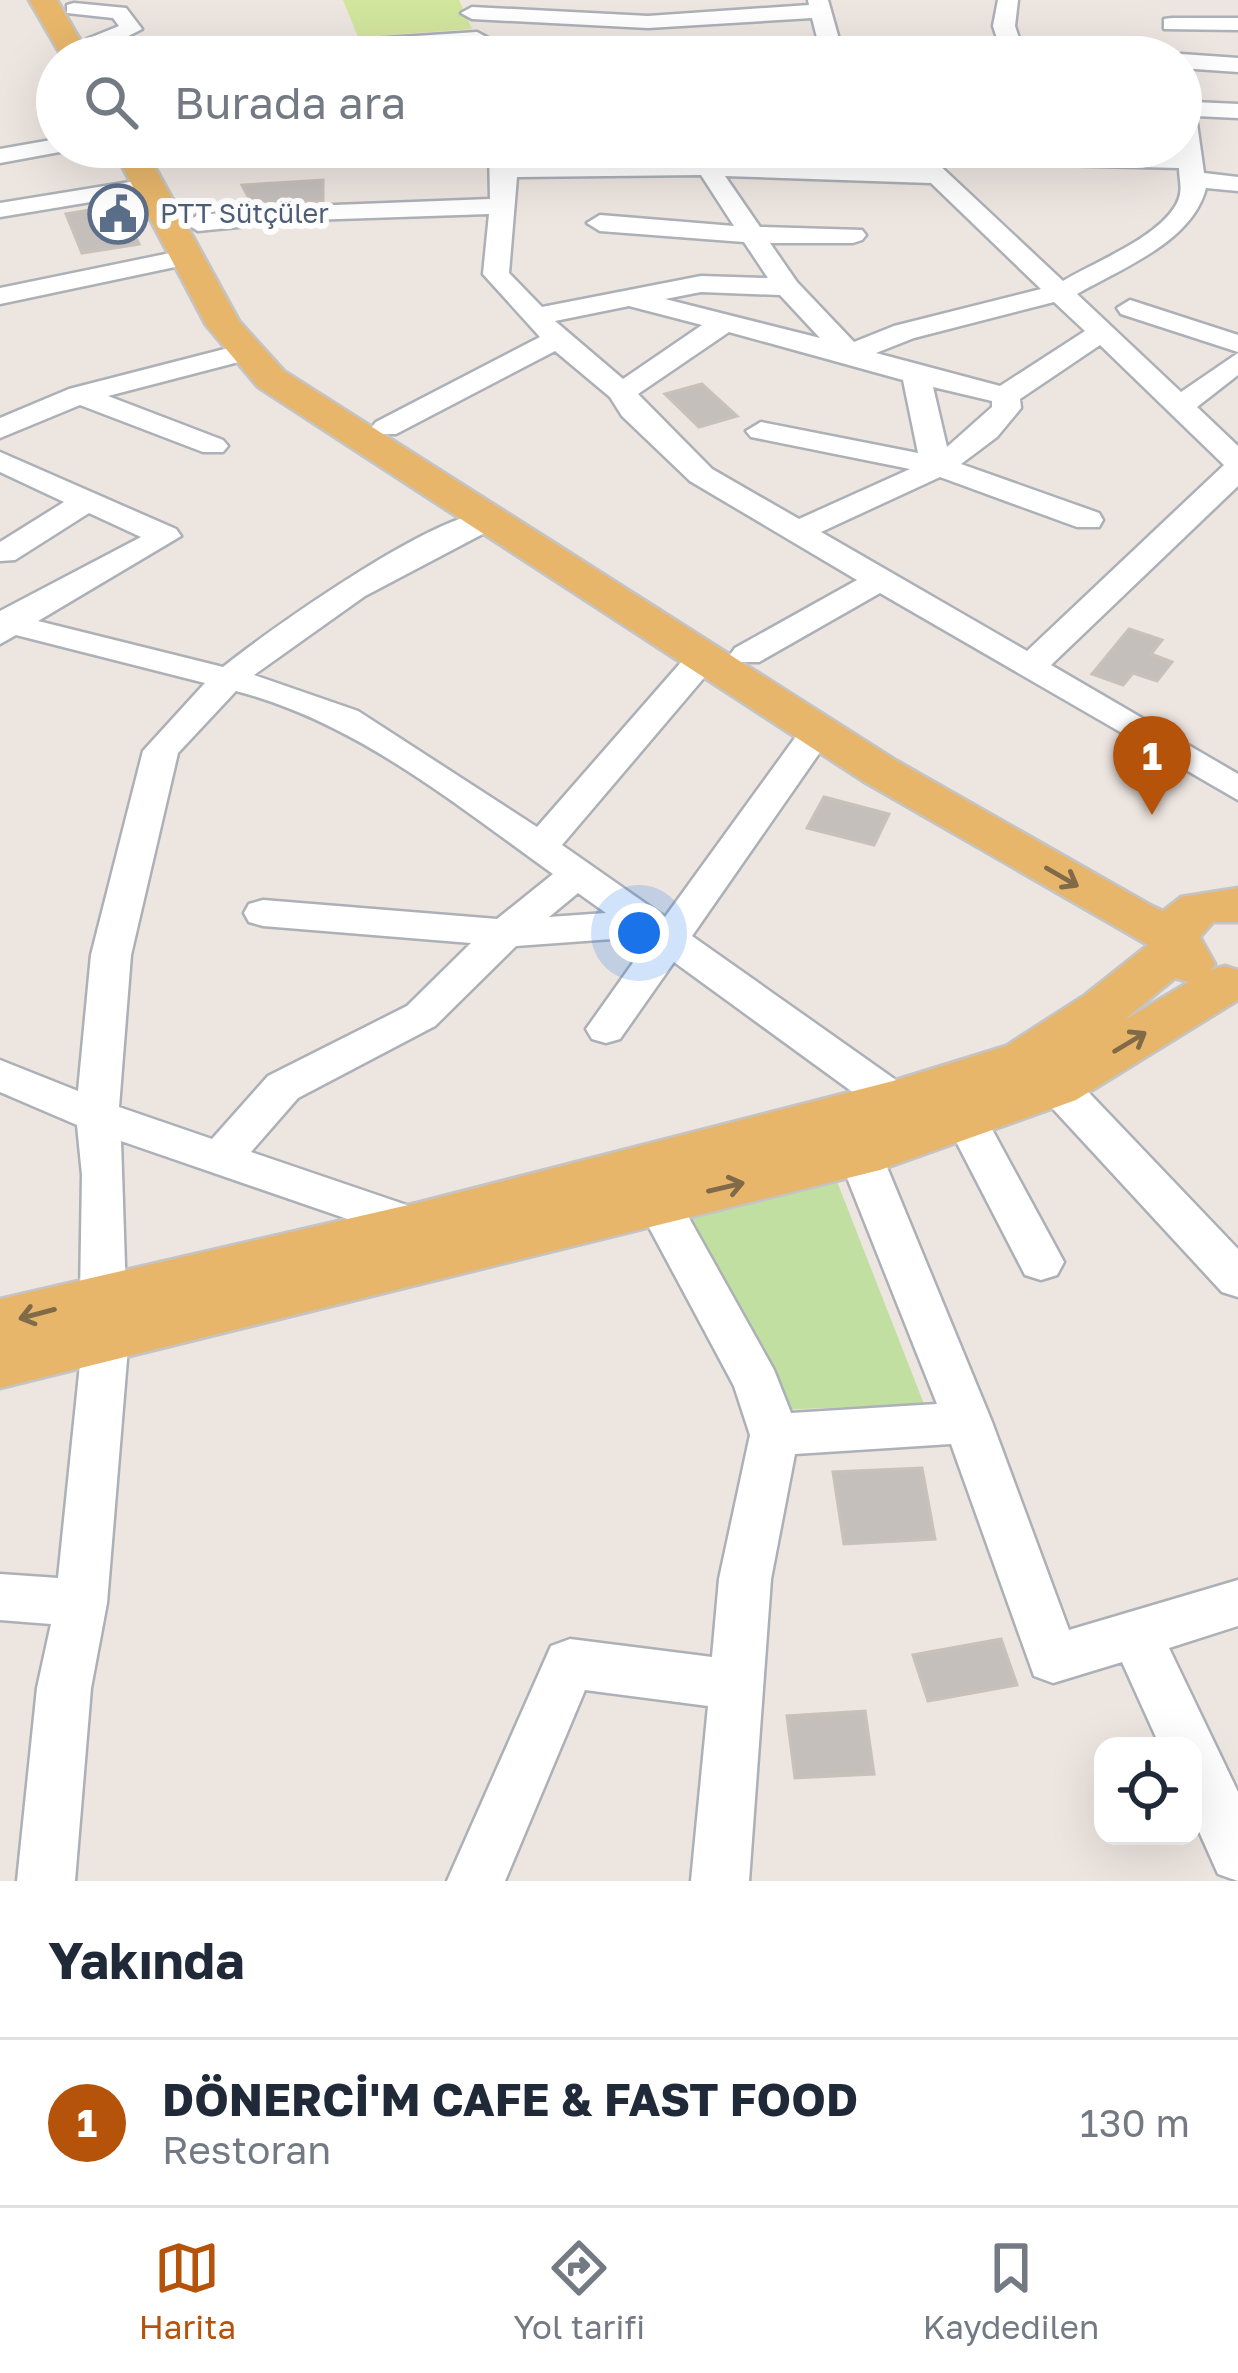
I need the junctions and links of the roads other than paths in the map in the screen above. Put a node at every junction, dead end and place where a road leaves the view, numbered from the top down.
1 (43, 0) edge
2 (1008, 0) edge
3 (1166, 0) edge
4 (73, 2) edge
5 (820, 5) edge
6 (468, 7) edge
7 (647, 11) edge
8 (1172, 24) junction
9 (1238, 24) edge
10 (76, 36) edge
11 (85, 36) edge
12 (477, 36) edge
13 (828, 36) edge
14 (1007, 36) edge
15 (1174, 36) edge
16 (1202, 61) edge
17 (1238, 64) edge
18 (1202, 105) edge
19 (1238, 111) edge
20 (36, 150) edge
21 (0, 157) edge
22 (144, 168) edge
23 (152, 168) edge
24 (503, 168) edge
25 (712, 168) edge
26 (836, 168) edge
27 (931, 168) edge
28 (1160, 168) edge
29 (1188, 170) junction
30 (940, 176) junction
31 (1238, 184) edge
32 (503, 206) junction
33 (0, 210) edge
34 (599, 224) dead end
35 (752, 235) junction
36 (853, 235) dead end
37 (191, 241) junction
38 (788, 287) junction
39 (1062, 292) junction
40 (0, 296) edge
41 (632, 299) junction
42 (1130, 308) dead end
43 (726, 321) junction
44 (546, 328) junction
45 (1103, 331) junction
46 (1238, 344) edge
47 (244, 352) junction
48 (850, 354) junction
49 (1238, 361) edge
50 (916, 376) junction
51 (622, 392) junction
52 (79, 395) junction
53 (1005, 396) junction
54 (1180, 406) junction
55 (386, 428) junction
56 (0, 429) edge
57 (761, 430) dead end
58 (213, 446) dead end
59 (0, 461) edge
60 (936, 465) junction
61 (1238, 465) edge
62 (88, 500) junction
63 (485, 520) junction
64 (1088, 520) dead end
65 (794, 533) junction
66 (4, 554) dead end
67 (877, 582) junction
68 (2, 626) edge
69 (747, 656) junction
70 (702, 659) junction
71 (1030, 667) junction
72 (233, 679) junction
73 (818, 732) junction
74 (1238, 789) edge
75 (538, 849) junction
76 (576, 875) junction
77 (263, 913) dead end
78 (1207, 914) edge
79 (656, 932) junction
80 (505, 933) junction
81 (1231, 985) edge
82 (606, 1029) dead end
83 (0, 1075) edge
84 (1057, 1086) junction
85 (895, 1101) junction
86 (97, 1116) junction
87 (966, 1120) junction
88 (860, 1155) junction
89 (223, 1156) junction
90 (658, 1203) junction
91 (417, 1226) junction
92 (1042, 1262) dead end
93 (1238, 1279) edge
94 (104, 1316) junction
95 (0, 1324) edge
96 (0, 1363) edge
97 (968, 1422) junction
98 (774, 1436) junction
99 (0, 1597) edge
100 (81, 1603) junction
101 (1238, 1603) edge
102 (1136, 1634) junction
103 (738, 1685) junction
104 (1184, 1737) edge
105 (1202, 1776) edge
106 (1238, 1854) edge
107 (46, 1881) edge
108 (476, 1881) edge
109 (720, 1881) edge

1 - 10 main road
2 - 14 street
3 - 8 street
4 - 11 main road
5 - 7 street
5 - 13 street
6 - 7 street
6 - 12 street
8 - 9 street
8 - 15 street
16 - 17 street
18 - 19 street
20 - 21 street
22 - 33 street
23 - 37 main road
24 - 32 street
25 - 35 street
26 - 30 street
27 - 30 street
28 - 29 street
29 - 31 street
29 - 39 street
30 - 39 street
32 - 37 street
32 - 44 street
34 - 35 street
35 - 36 street
35 - 38 street
37 - 40 street
37 - 47 main road
37 - 55 main road
38 - 41 street
38 - 48 street
39 - 45 street
39 - 48 street
41 - 43 street
41 - 44 street
42 - 46 street
43 - 48 street
43 - 51 street
44 - 51 street
44 - 55 street
45 - 53 street
45 - 54 street
47 - 52 street
47 - 63 main road
48 - 50 street
49 - 54 street
50 - 53 street
50 - 60 street
51 - 65 street
52 - 56 street
52 - 58 street
53 - 60 street
54 - 61 street
55 - 69 main road
57 - 60 street
59 - 62 street
60 - 64 street
60 - 65 street
61 - 71 street
62 - 66 street
62 - 68 street
63 - 70 main road
63 - 72 street
65 - 67 street
67 - 69 street
67 - 71 street
68 - 72 street
69 - 78 main road
70 - 73 main road
70 - 75 street
71 - 74 street
72 - 75 street
72 - 86 street
73 -> 78 main road
73 - 79 street
75 - 76 street
76 - 79 street
76 - 80 street
77 - 80 street
78 - 81 main road
78 - 85 main road
79 - 80 street
79 - 82 street
79 - 85 street
80 - 89 street
84 -> 81 main road
83 - 86 street
84 - 87 main road
84 - 93 street
85 - 91 main road
86 - 89 street
86 - 94 street
87 - 88 main road
87 - 92 street
90 -> 88 main road
88 - 97 street
89 - 91 street
90 - 94 main road
90 - 98 street
91 - 94 main road
94 -> 95 main road
94 - 96 main road
94 - 100 street
97 - 98 street
97 - 102 street
98 - 103 street
99 - 100 street
100 - 107 street
101 - 102 street
102 - 104 street
103 - 108 street
103 - 109 street
105 - 106 street

